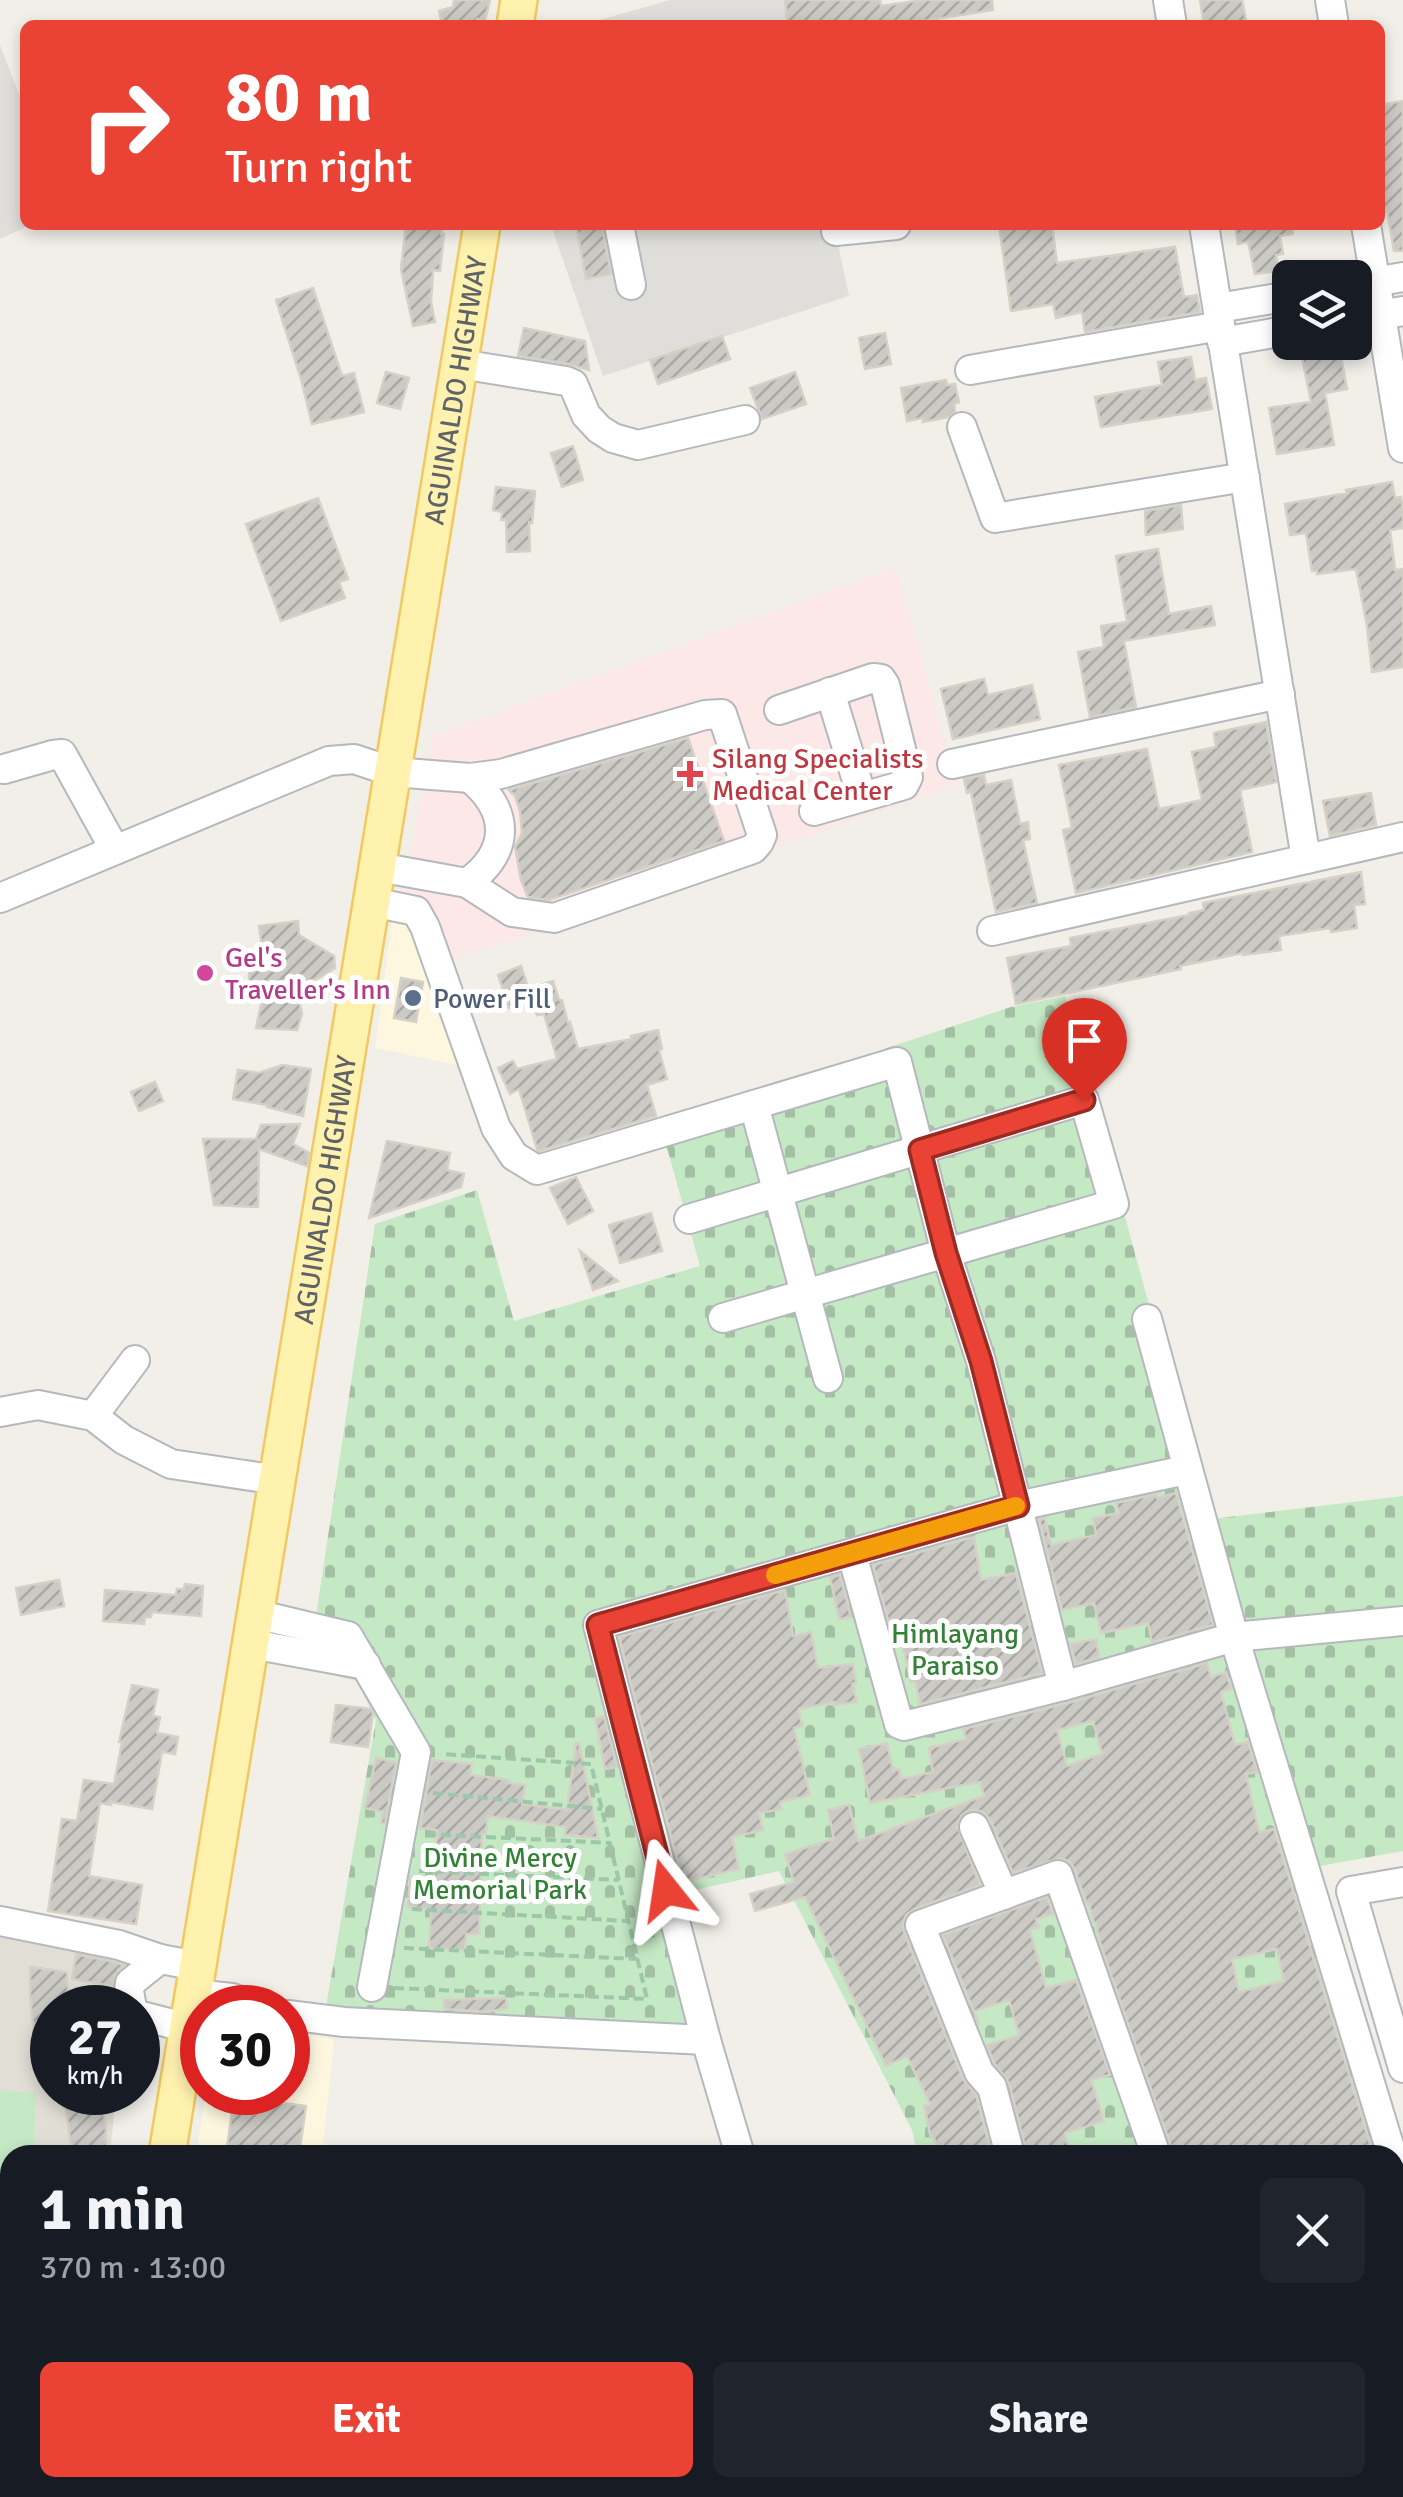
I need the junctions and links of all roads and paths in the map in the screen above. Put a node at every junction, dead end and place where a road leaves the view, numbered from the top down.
1 (481, 230) edge
2 (619, 230) edge
3 (846, 230) edge
4 (1205, 230) edge
5 (1367, 230) edge
6 (836, 231) dead end
7 (1378, 281) edge
8 (632, 285) dead end
9 (1272, 304) edge
10 (1380, 315) edge
11 (1220, 326) junction
12 (1272, 329) edge
13 (460, 364) junction
14 (970, 370) dead end
15 (745, 420) dead end
16 (962, 427) dead end
17 (1403, 448) edge
18 (1245, 477) junction
19 (830, 692) junction
20 (1280, 694) junction
21 (778, 710) dead end
22 (952, 764) dead end
23 (4, 770) dead end
24 (393, 772) junction
25 (470, 778) junction
26 (862, 798) junction
27 (814, 811) dead end
28 (1403, 836) edge
29 (115, 850) junction
30 (1306, 858) junction
31 (467, 883) junction
32 (375, 884) junction
33 (0, 898) edge
34 (992, 931) dead end
35 (754, 1105) junction
36 (920, 1150) junction
37 (777, 1192) junction
38 (689, 1219) dead end
39 (946, 1253) junction
40 (805, 1294) junction
41 (723, 1318) dead end
42 (1147, 1319) dead end
43 (135, 1360) dead end
44 (828, 1378) dead end
45 (0, 1412) edge
46 (92, 1416) junction
47 (1186, 1470) junction
48 (278, 1480) junction
49 (1018, 1506) junction
50 (852, 1554) junction
51 (1403, 1621) edge
52 (253, 1629) junction
53 (1234, 1637) junction
54 (1063, 1686) junction
55 (416, 1752) junction
56 (409, 1790) junction
57 (602, 1809) junction
58 (974, 1827) dead end
59 (401, 1833) junction
60 (610, 1843) junction
61 (394, 1870) junction
62 (619, 1880) junction
63 (1403, 1882) edge
64 (1004, 1894) junction
65 (387, 1908) junction
66 (0, 1921) edge
67 (628, 1921) junction
68 (380, 1947) junction
69 (160, 1958) junction
70 (637, 1958) junction
71 (130, 1985) edge
72 (183, 1985) edge
73 (195, 1985) edge
74 (372, 1986) joint
75 (310, 2018) edge
76 (706, 2040) junction
77 (1403, 2068) edge
78 (180, 2076) edge
79 (169, 2145) edge
80 (737, 2145) edge
81 (1007, 2145) edge
82 (1152, 2145) edge
83 (1389, 2145) edge

1 - 13 main road, AGUINALDO HIGHWAY
2 - 8 street
3 - 6 street
4 - 11 street
5 - 7 street
7 - 10 street
9 - 11 street
10 - 17 street
11 - 12 street
11 - 14 street
11 - 18 street
13 - 15 street
13 - 24 main road, AGUINALDO HIGHWAY
16 - 18 street
18 - 20 street
19 - 21 street
19 - 26 street
19 - 26 street
20 - 22 street
20 - 30 street
23 - 29 street
24 - 25 street
24 - 29 street
24 - 32 main road, AGUINALDO HIGHWAY
25 - 31 street
25 - 31 street
26 - 27 street
28 - 30 street
29 - 33 street
30 - 34 street
31 - 32 street
32 - 35 street
32 - 48 main road, AGUINALDO HIGHWAY
35 - 36 street
35 - 37 street
36 - 37 street
36 - 39 street
36 - 39 street
37 - 38 street
37 - 40 street
39 - 40 street
39 - 49 street
40 - 41 street
40 - 44 street
42 - 47 street
43 - 46 street
45 - 46 street
46 - 48 street
47 - 49 street
47 - 53 street
48 - 52 main road, AGUINALDO HIGHWAY
49 - 50 street
49 - 54 street
50 - 54 street
50 - 76 street
51 - 53 street
52 - 55 street
52 - 73 main road, AGUINALDO HIGHWAY
53 - 54 street
53 - 83 street
55 - 56 street
55 - 57 path
56 - 57 path
56 - 59 street
57 - 60 path
58 - 64 street
59 - 60 path
59 - 61 street
60 - 62 path
61 - 62 path
61 - 65 street
62 - 67 path
63 - 77 street
64 - 81 street
64 - 82 street
65 - 67 path
65 - 68 street
66 - 69 street
67 - 70 path
68 - 70 path
68 - 74 street
69 - 71 street
69 - 72 street
70 - 74 path
75 - 76 street
76 - 80 street
78 - 79 main road, AGUINALDO HIGHWAY

